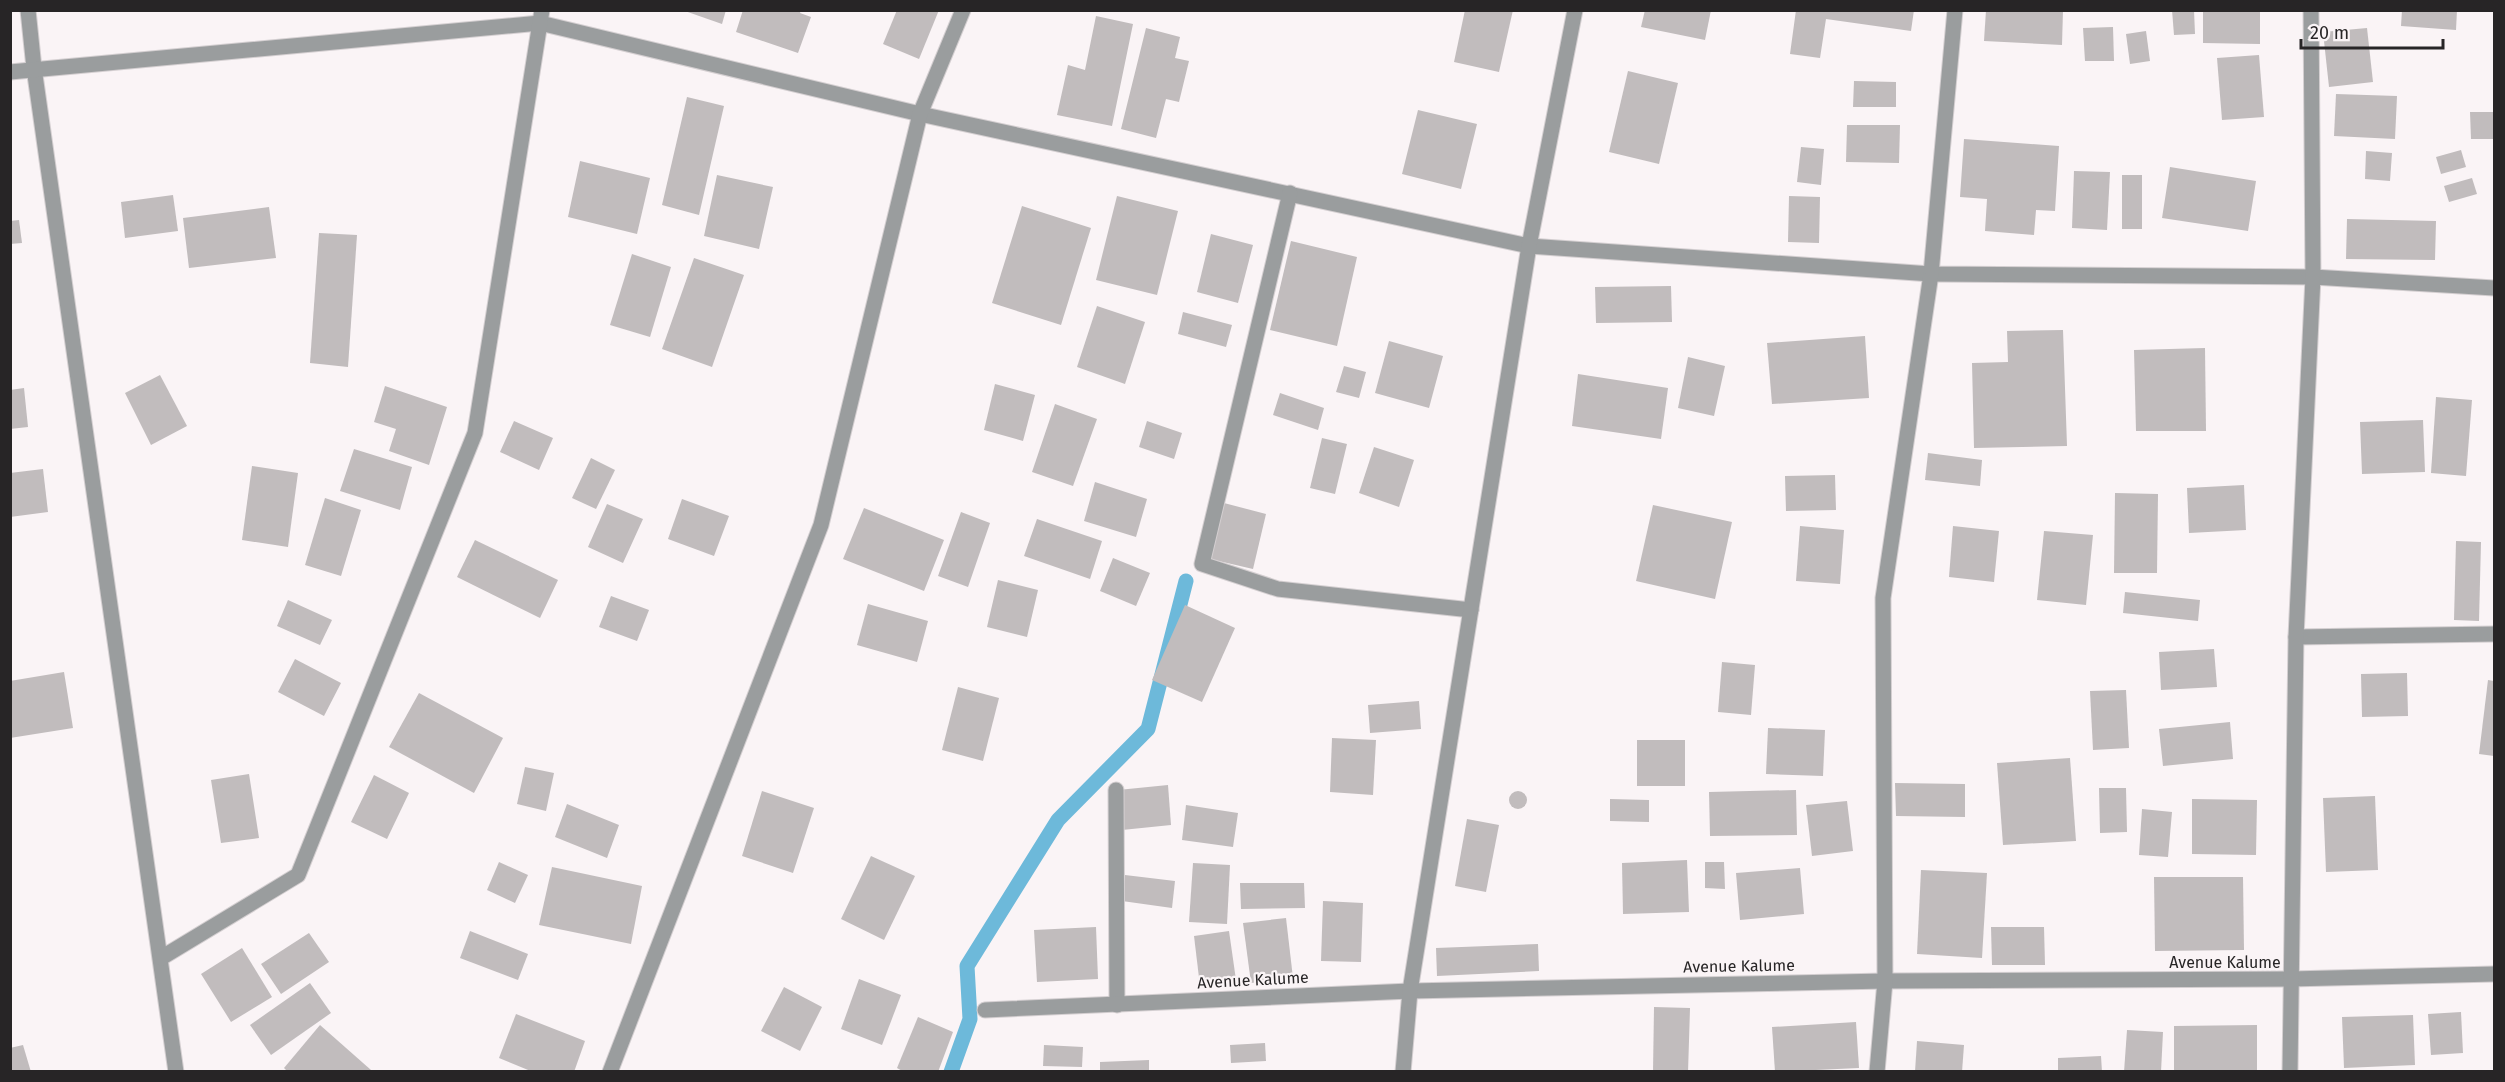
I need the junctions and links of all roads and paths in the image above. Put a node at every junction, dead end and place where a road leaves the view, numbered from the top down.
1 (28, 10) edge
2 (963, 10) edge
3 (1575, 10) edge
4 (1955, 10) edge
5 (2311, 10) edge
6 (541, 17) edge
7 (34, 68) junction
8 (10, 72) edge
9 (920, 114) junction
10 (1290, 193) junction
11 (1529, 246) junction
12 (1931, 274) junction
13 (2313, 277) junction
14 (2494, 288) edge
15 (1471, 610) junction
16 (2494, 634) edge
17 (2296, 638) junction
18 (1116, 790) dead end
19 (161, 958) junction
20 (2494, 974) edge
21 (2290, 980) junction
22 (1885, 981) junction
23 (1410, 992) junction
24 (1117, 1005) junction
25 (985, 1010) dead end
26 (176, 1071) edge
27 (610, 1071) edge
28 (1403, 1071) edge
29 (1877, 1071) edge
30 (2290, 1071) edge

1 - 7 street
2 - 9 street
3 - 11 street
4 - 12 street
5 - 13 street
6 - 7 street
6 - 9 street
6 - 19 street
7 - 8 street
7 - 19 street
9 - 10 street
9 - 27 street
10 - 11 street
10 - 15 street
11 - 12 street
11 - 15 street
12 - 13 street
12 - 22 street
13 - 14 street
13 - 17 street
15 - 23 street
16 - 17 street
17 - 21 street
18 - 24 street
19 - 26 street
20 - 21 street, Avenue Kalume
21 - 22 street, Avenue Kalume
21 - 30 street
22 - 23 street, Avenue Kalume
22 - 29 street
23 - 24 street, Avenue Kalume
23 - 28 street
24 - 25 street, Avenue Kalume

